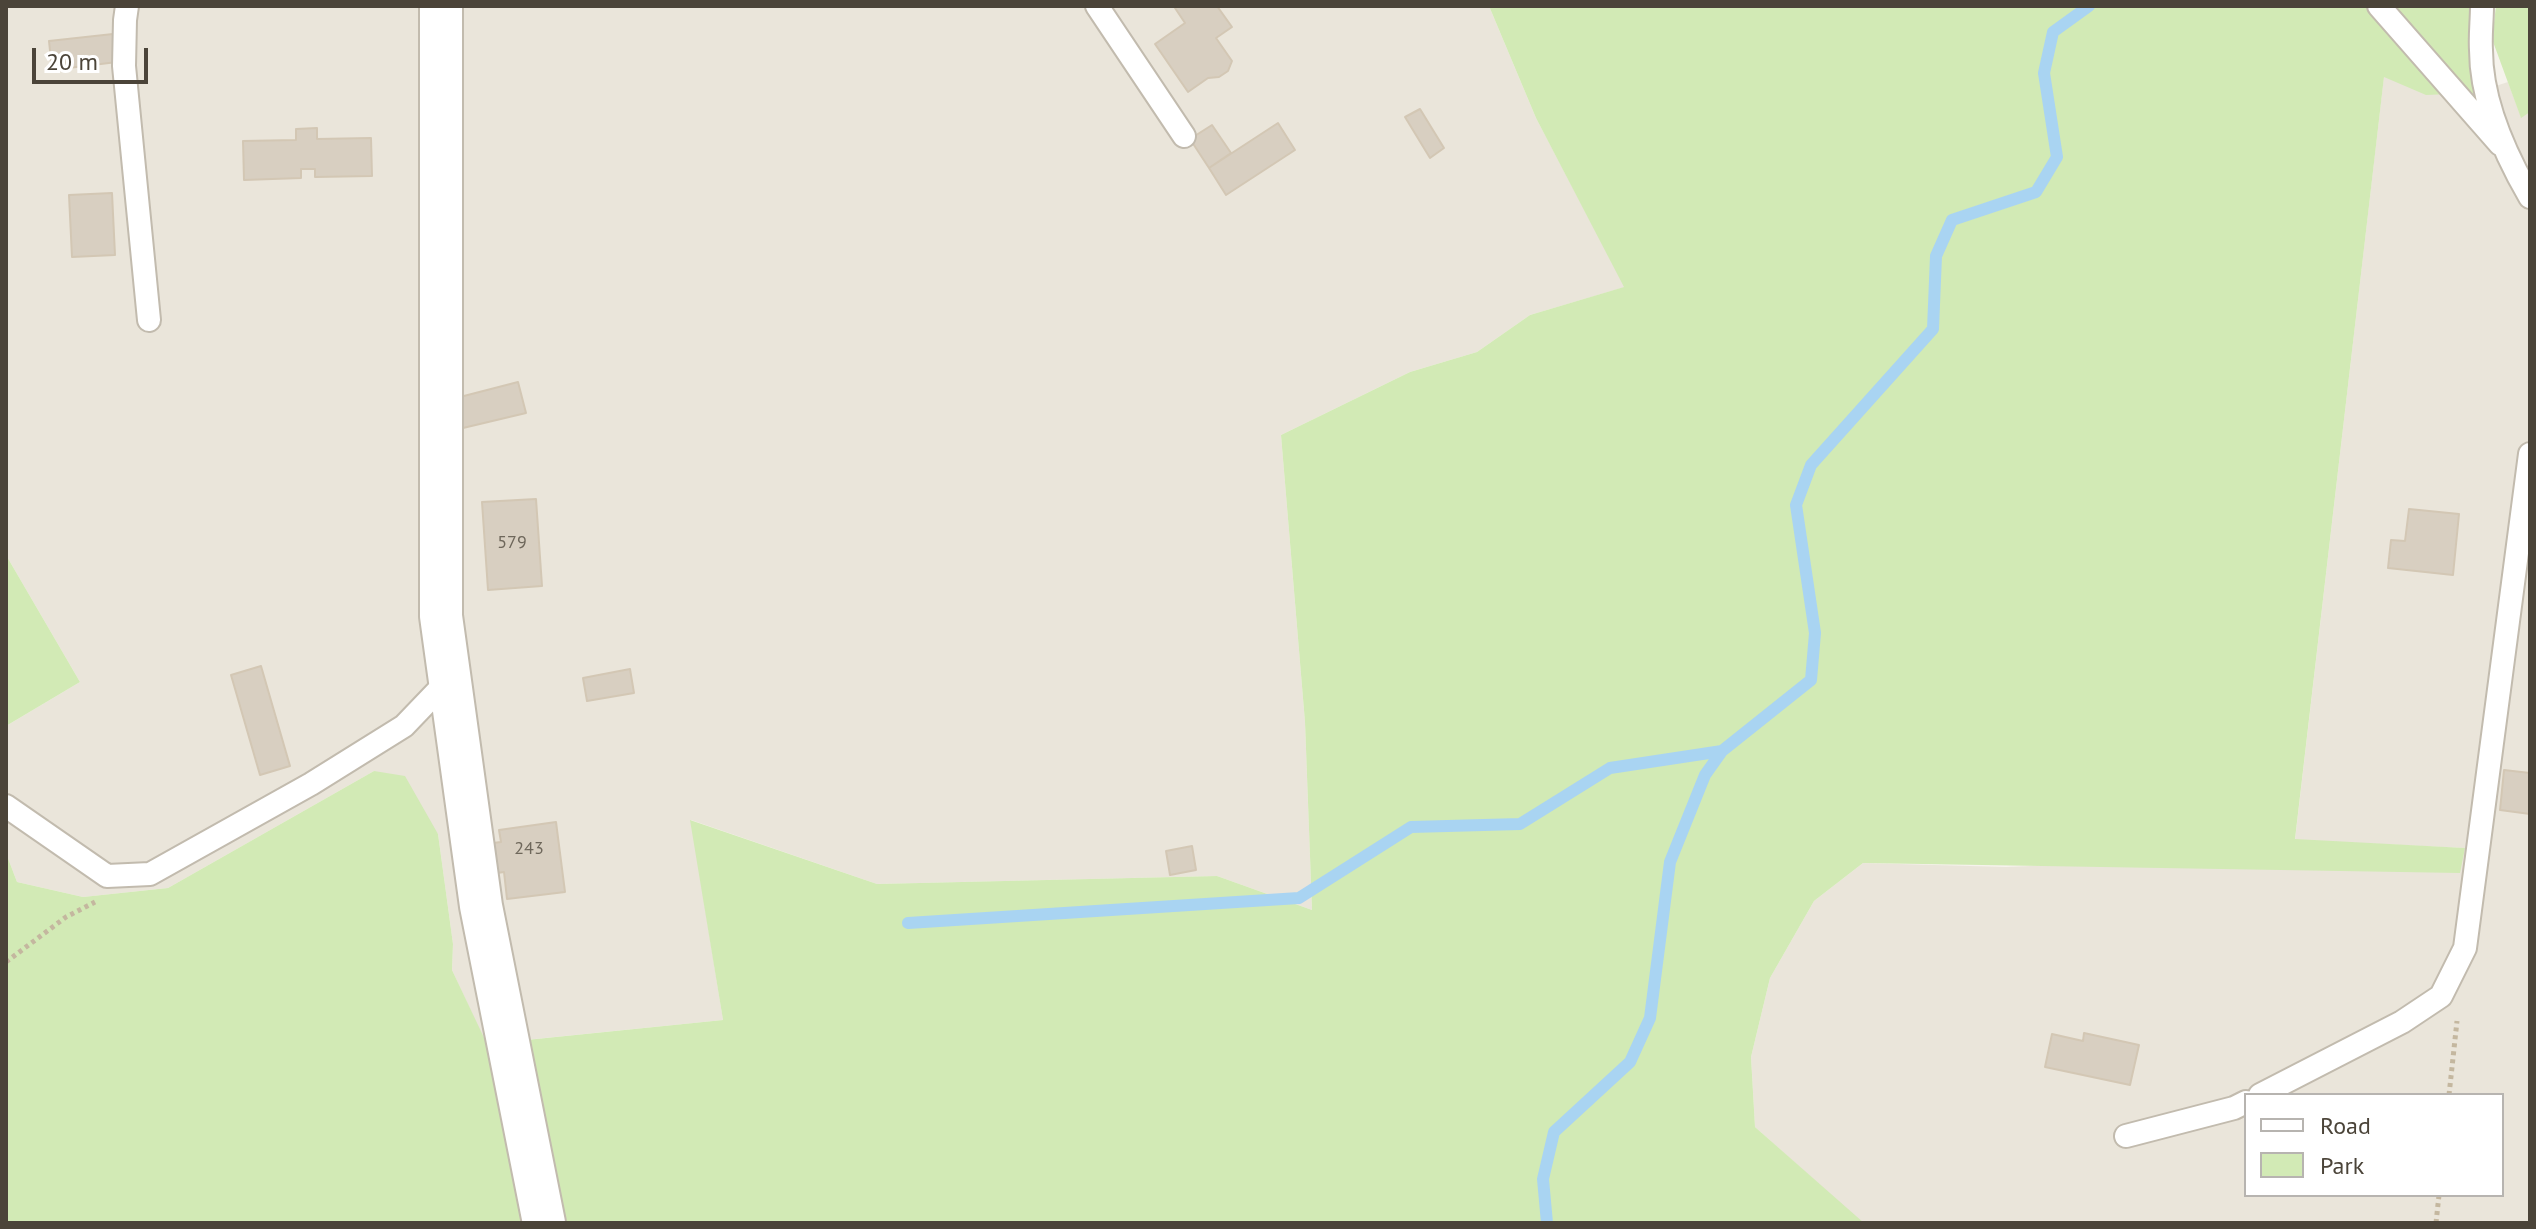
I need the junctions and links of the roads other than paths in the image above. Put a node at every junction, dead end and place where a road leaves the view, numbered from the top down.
1 (127, 6) edge
2 (441, 6) edge
3 (1097, 6) edge
4 (2379, 6) edge
5 (2482, 6) edge
6 (1184, 136) dead end
7 (2505, 150) junction
8 (2530, 197) edge
9 (149, 320) dead end
10 (2530, 454) edge
11 (450, 678) junction
12 (6, 806) edge
13 (2264, 1093) edge
14 (2244, 1103) edge
15 (2126, 1136) dead end
16 (544, 1223) edge

1 - 9 lane
2 - 11 street
3 - 6 lane
4 - 7 lane
5 - 7 lane
7 - 8 lane
10 - 13 lane
11 - 12 lane
11 - 16 street
14 - 15 lane

